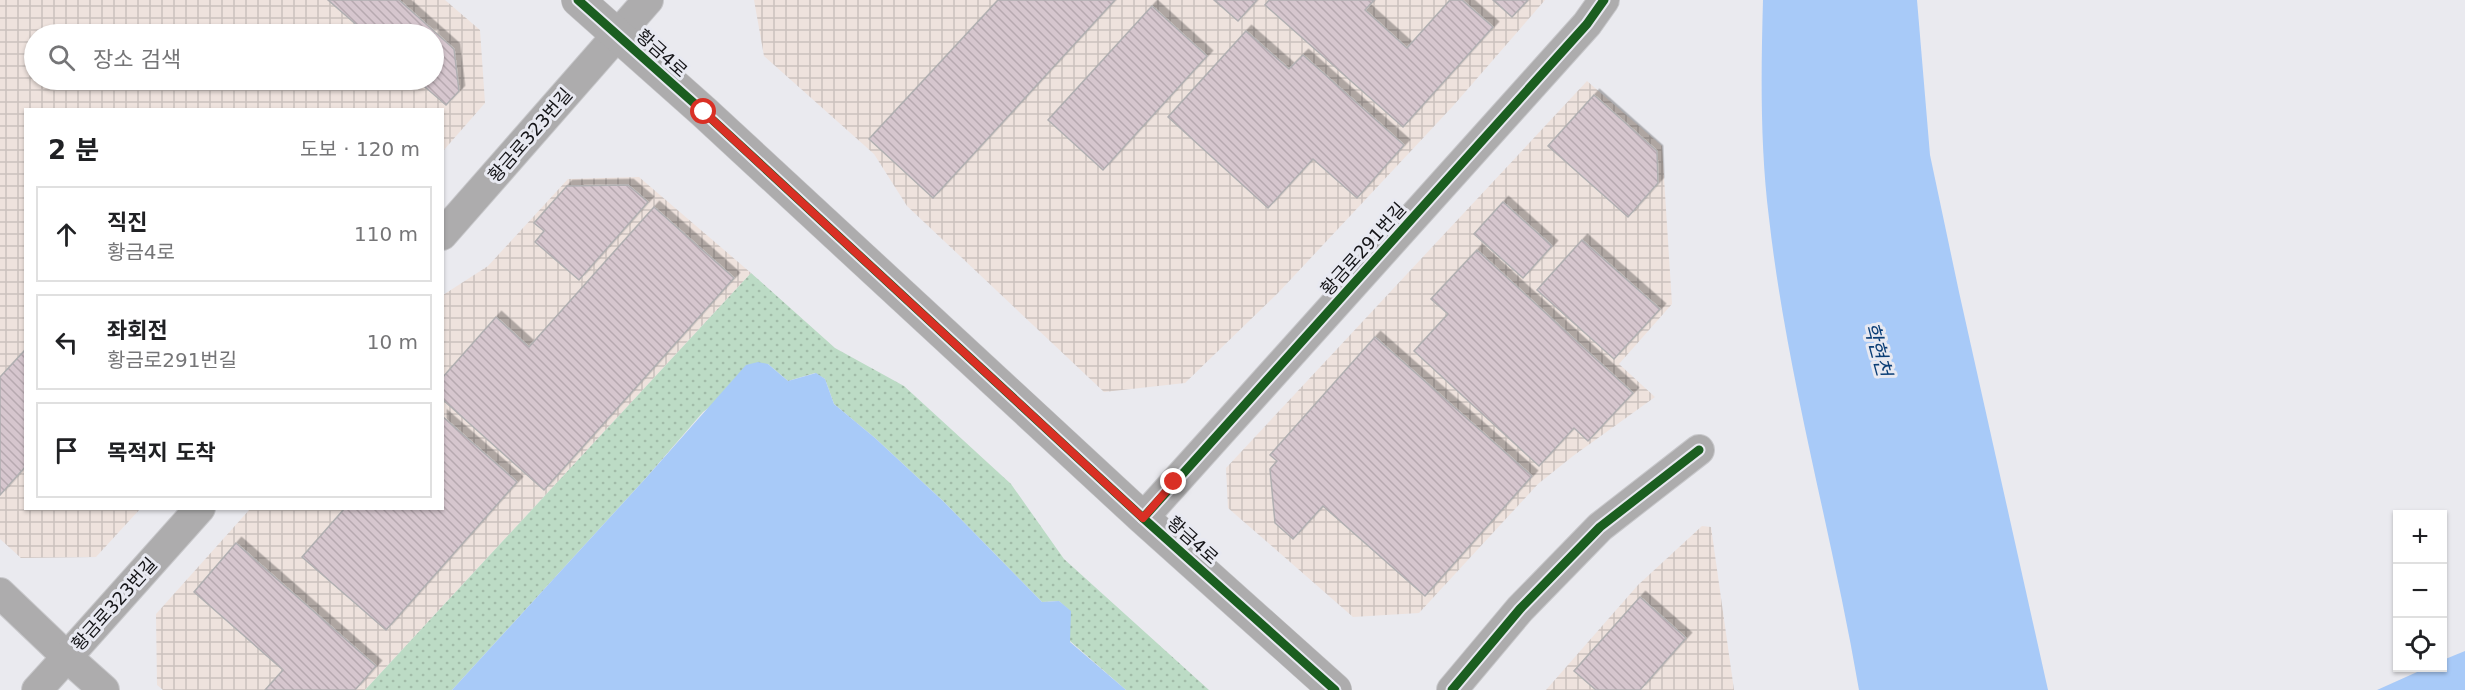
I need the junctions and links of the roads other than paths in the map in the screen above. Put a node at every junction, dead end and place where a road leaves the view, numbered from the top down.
1 (578, 0) edge
2 (648, 0) edge
3 (1604, 0) edge
4 (618, 35) junction
5 (444, 233) edge
6 (1698, 450) dead end
7 (198, 510) edge
8 (1143, 518) junction
9 (0, 593) edge
10 (67, 657) junction
11 (37, 690) edge
12 (104, 690) edge
13 (1335, 690) edge
14 (1452, 690) edge

1 - 4 street, 황금4로
2 - 4 street, 황금로323번길
3 - 8 street, 황금로291번길
4 - 5 street, 황금로323번길
4 - 8 street, 황금4로
6 - 14 street
7 - 10 street, 황금로323번길
8 - 13 street, 황금4로
9 - 10 street, 황금로323번길
10 - 11 street
10 - 12 street

